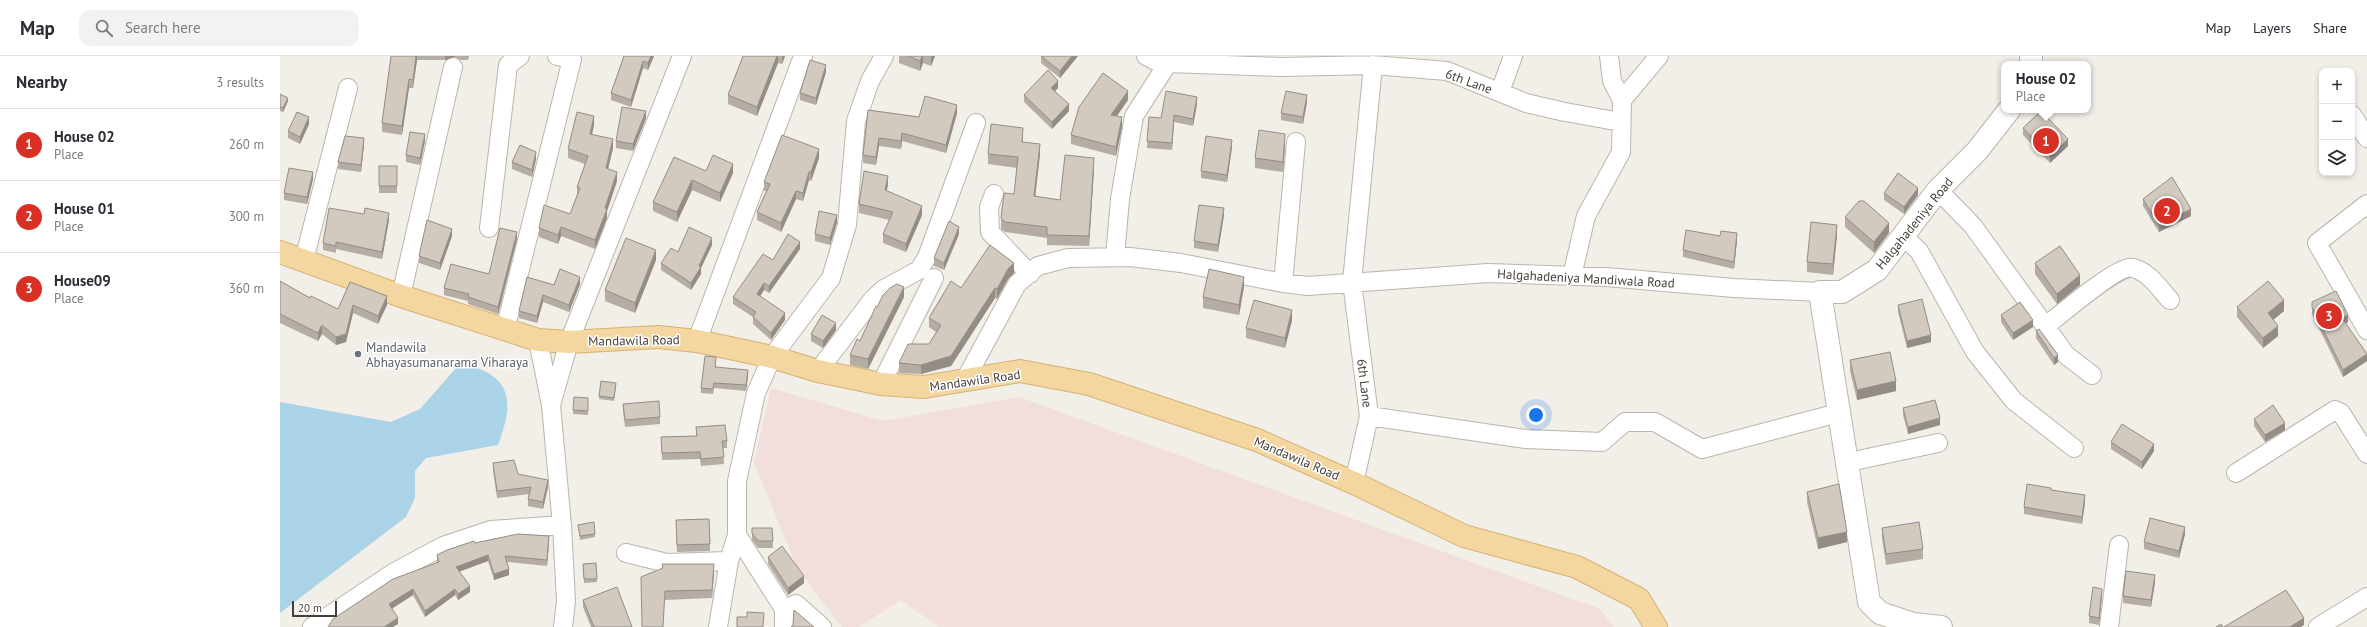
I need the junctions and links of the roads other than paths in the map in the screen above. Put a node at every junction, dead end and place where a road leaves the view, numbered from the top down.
1 (520, 56) edge
2 (556, 56) edge
3 (682, 56) edge
4 (803, 56) edge
5 (884, 56) edge
6 (1146, 56) edge
7 (1513, 56) edge
8 (1609, 56) edge
9 (1659, 56) edge
10 (1281, 61) edge
11 (1168, 63) junction
12 (1373, 65) junction
13 (453, 67) dead end
14 (348, 88) dead end
15 (1500, 92) junction
16 (1622, 100) junction
17 (2007, 113) edge
18 (2355, 120) edge
19 (1621, 122) junction
20 (976, 123) dead end
21 (2367, 138) edge
22 (1296, 142) dead end
23 (1938, 190) junction
24 (994, 194) dead end
25 (2367, 204) edge
26 (489, 228) dead end
27 (1904, 237) junction
28 (280, 252) edge
29 (1115, 257) junction
30 (304, 260) junction
31 (1030, 274) junction
32 (1572, 276) junction
33 (934, 278) dead end
34 (1352, 282) junction
35 (1283, 283) junction
36 (1820, 292) junction
37 (401, 296) junction
38 (2170, 300) dead end
39 (2046, 326) junction
40 (505, 330) junction
41 (2367, 330) edge
42 (538, 340) junction
43 (698, 341) junction
44 (568, 342) junction
45 (772, 357) junction
46 (818, 371) junction
47 (2092, 375) dead end
48 (965, 380) junction
49 (881, 384) junction
50 (551, 405) junction
51 (1838, 413) junction
52 (1369, 416) junction
53 (1938, 443) dead end
54 (2074, 448) dead end
55 (2367, 454) edge
56 (1849, 462) junction
57 (2236, 473) dead end
58 (1354, 483) junction
59 (562, 525) junction
60 (737, 535) junction
61 (2119, 545) dead end
62 (626, 553) dead end
63 (729, 561) junction
64 (2367, 597) edge
65 (784, 609) junction
66 (312, 627) edge
67 (563, 627) edge
68 (718, 627) edge
69 (784, 627) edge
70 (822, 627) edge
71 (1656, 627) edge
72 (1941, 627) edge
73 (2109, 627) edge
74 (2318, 627) edge

1 - 26 street
2 - 40 street
3 - 44 street
4 - 43 street
5 - 45 street
6 - 11 street, 6th Lane
7 - 15 street
8 - 16 street
9 - 16 street
10 - 11 street, 6th Lane
10 - 12 street, 6th Lane
11 - 29 street
12 - 15 street, 6th Lane
12 - 34 street, 6th Lane
13 - 37 street
14 - 30 street
15 - 19 street, 6th Lane
16 - 19 street
17 - 23 street, Halgahadeniya Road
18 - 21 street
19 - 32 street
20 - 46 street
22 - 35 street
23 - 27 street, Halgahadeniya Road
23 - 39 street
24 - 31 street
25 - 41 street
27 - 36 street, Halgahadeniya Road
27 - 54 street
28 - 30 main road, Mandawila Road
29 - 31 street, Halgahadeniya Mandiwala Road
29 - 35 street, Halgahadeniya Mandiwala Road
30 - 37 main road, Mandawila Road
31 - 48 street, Halgahadeniya Mandiwala Road
32 - 34 street, Halgahadeniya Mandiwala Road
32 - 36 street, Halgahadeniya Mandiwala Road
33 - 49 street
34 - 35 street, Halgahadeniya Mandiwala Road
34 - 52 street, 6th Lane
36 - 51 street
37 - 40 main road, Mandawila Road
38 - 39 street
39 - 47 street
40 - 42 main road, Mandawila Road
42 - 44 main road, Mandawila Road
42 - 50 street
43 - 44 main road, Mandawila Road
43 - 45 main road, Mandawila Road
44 - 50 street
45 - 46 main road, Mandawila Road
45 - 60 street
46 - 49 main road, Mandawila Road
48 - 49 main road, Mandawila Road
48 - 58 main road, Mandawila Road
50 - 59 street
51 - 52 street
51 - 56 street
52 - 58 street, 6th Lane
53 - 56 street
55 - 57 street
56 - 72 street
58 - 71 main road, Mandawila Road
59 - 66 street
59 - 67 street
60 - 63 street
60 - 65 street
61 - 73 street
62 - 63 street
63 - 68 street
64 - 74 street
65 - 69 street
65 - 70 street

